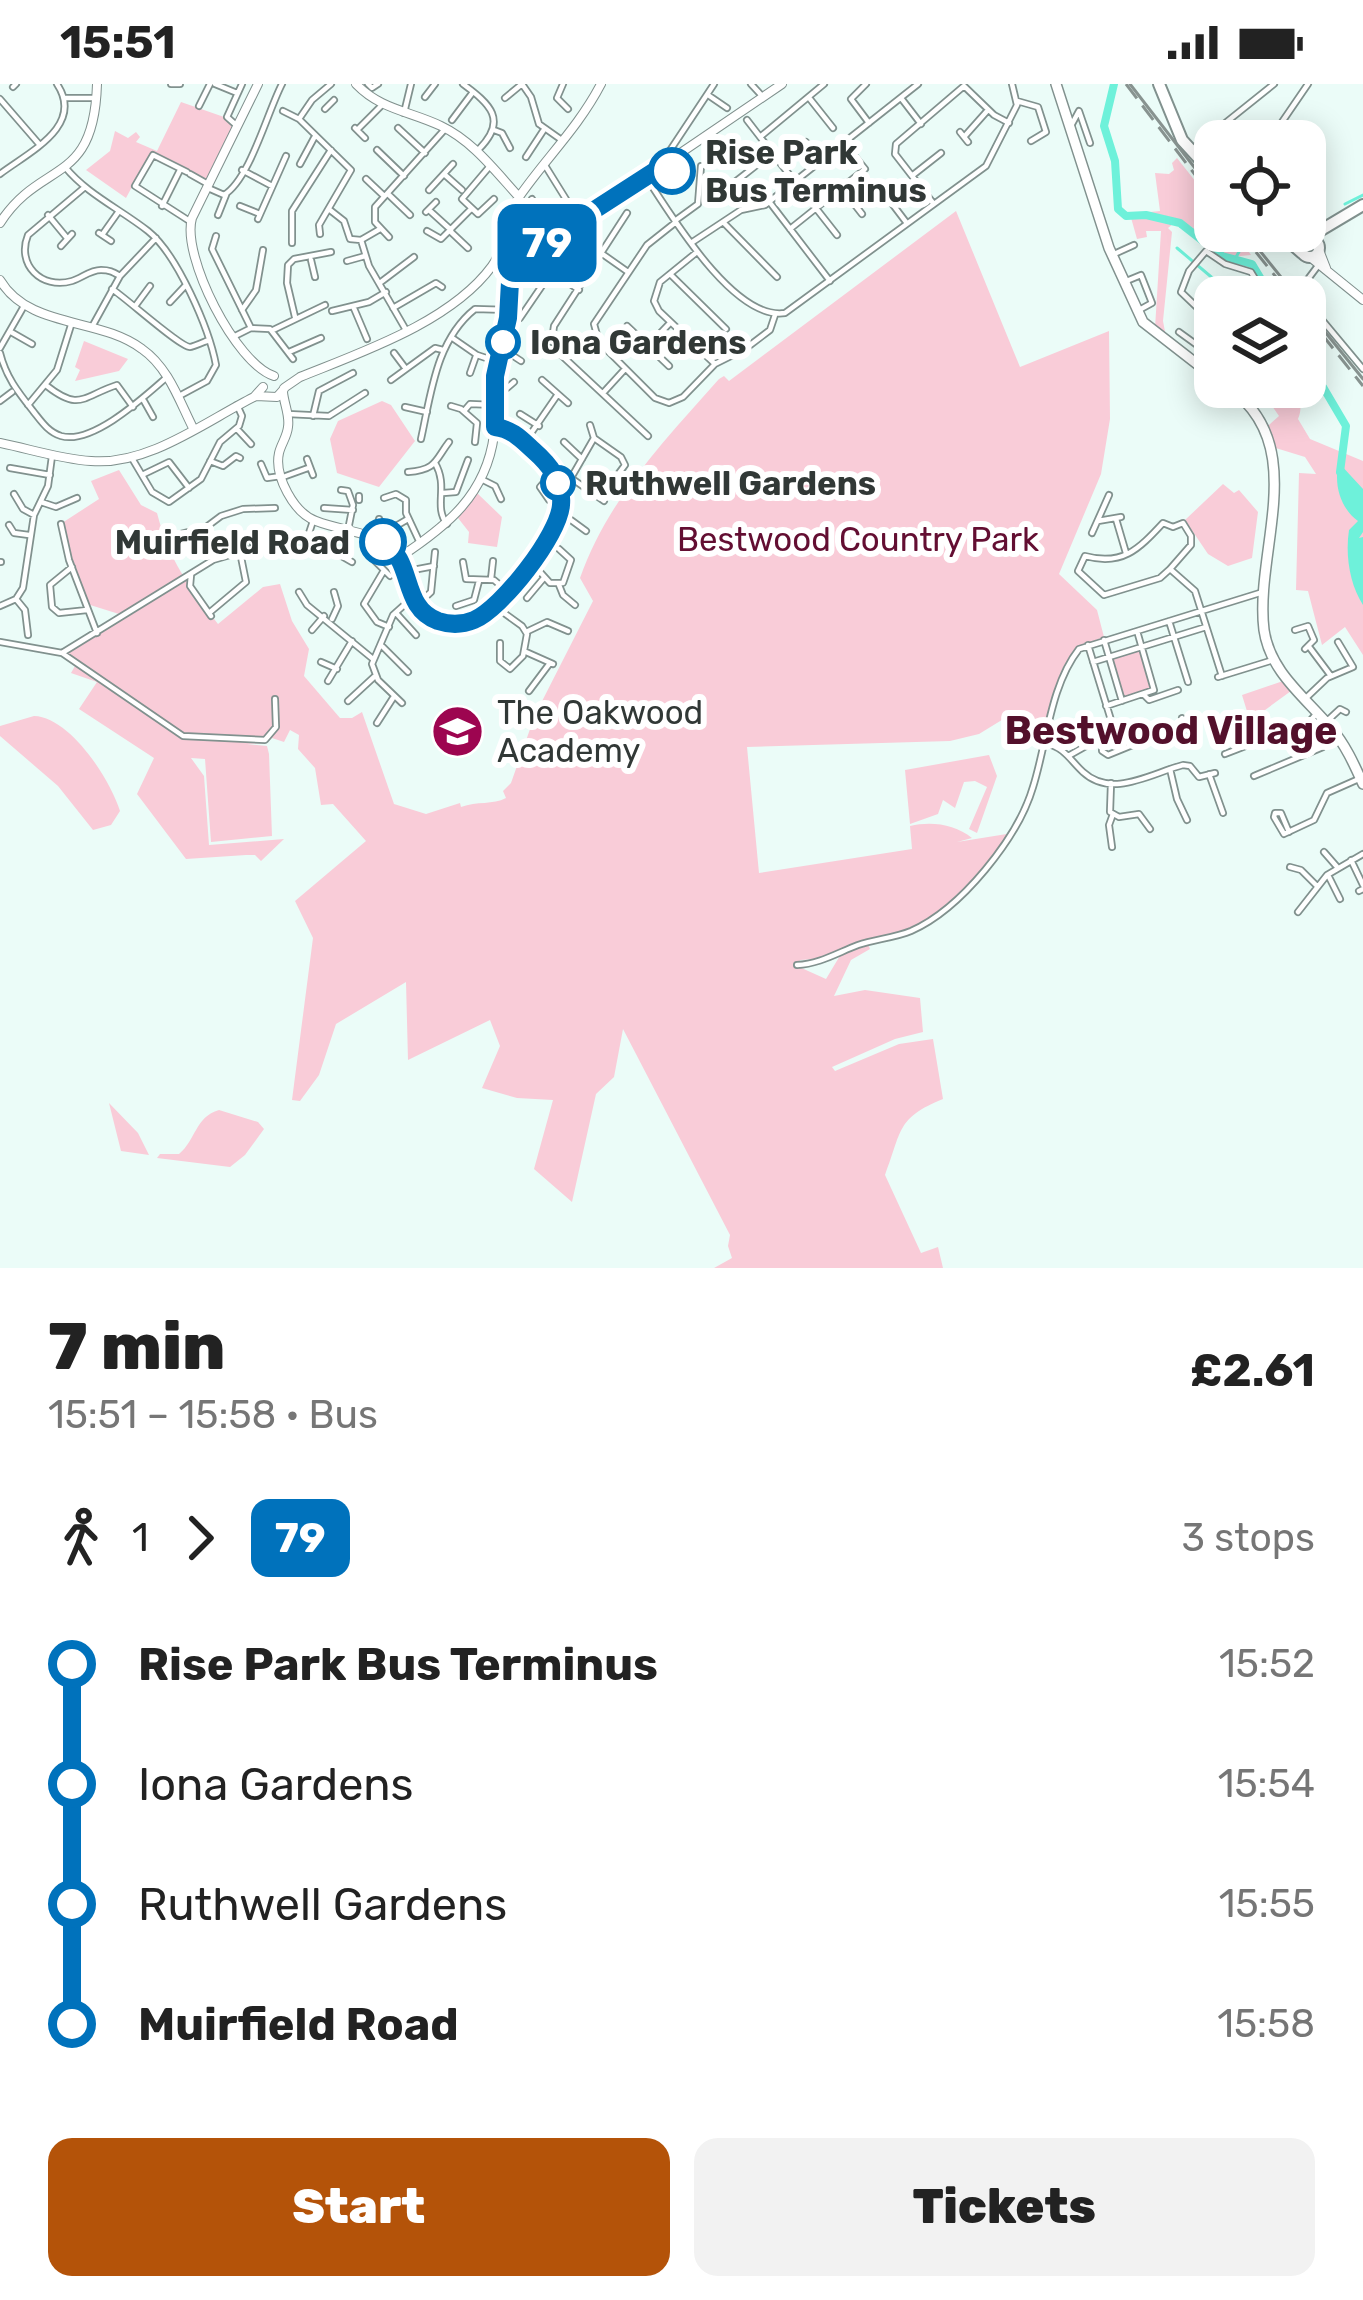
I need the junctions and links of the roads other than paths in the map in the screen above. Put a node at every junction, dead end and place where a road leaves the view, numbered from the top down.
1 (57, 84) edge
2 (98, 84) edge
3 (171, 84) edge
4 (180, 84) edge
5 (212, 84) edge
6 (258, 84) edge
7 (282, 84) edge
8 (378, 84) edge
9 (411, 84) edge
10 (435, 84) edge
11 (463, 84) edge
12 (522, 84) edge
13 (562, 84) edge
14 (601, 84) edge
15 (714, 84) edge
16 (751, 84) edge
17 (782, 84) edge
18 (824, 84) edge
19 (866, 84) edge
20 (918, 84) edge
21 (1012, 84) edge
22 (1056, 84) edge
23 (1159, 84) edge
24 (1274, 84) edge
25 (1308, 84) edge
26 (965, 85) edge
27 (362, 87) edge
28 (241, 88) edge
29 (324, 88) edge
30 (473, 92) junction
31 (708, 95) junction
32 (425, 97) dead end
33 (508, 97) dead end
34 (763, 97) junction
35 (64, 98) junction
36 (97, 98) junction
37 (901, 98) junction
38 (810, 99) junction
39 (1017, 101) junction
40 (1, 102) edge
41 (330, 104) dead end
42 (382, 105) junction
43 (567, 105) dead end
44 (199, 106) dead end
45 (727, 108) dead end
46 (989, 110) junction
47 (283, 111) dead end
48 (404, 113) junction
49 (299, 119) junction
50 (453, 120) junction
51 (1283, 120) edge
52 (750, 122) dead end
53 (869, 123) junction
54 (1009, 123) junction
55 (922, 124) junction
56 (238, 126) junction
57 (830, 127) dead end
58 (398, 128) dead end
59 (544, 129) junction
60 (1070, 129) junction
61 (494, 130) junction
62 (315, 136) junction
63 (760, 137) junction
64 (964, 137) dead end
65 (366, 138) dead end
66 (1033, 138) dead end
67 (564, 141) junction
68 (806, 142) dead end
69 (1089, 142) dead end
70 (844, 143) junction
71 (39, 145) junction
72 (510, 145) dead end
73 (331, 150) junction
74 (377, 150) dead end
75 (1190, 151) junction
76 (476, 152) junction
77 (772, 153) junction
78 (941, 153) dead end
79 (425, 154) junction
80 (526, 154) dead end
81 (667, 155) dead end
82 (1194, 155) edge
83 (286, 156) dead end
84 (821, 161) junction
85 (453, 164) dead end
86 (490, 166) junction
87 (65, 167) junction
88 (545, 167) junction
89 (704, 169) dead end
90 (242, 170) junction
91 (186, 172) junction
92 (0, 174) edge
93 (444, 174) junction
94 (314, 176) junction
95 (404, 176) junction
96 (912, 176) junction
97 (646, 177) junction
98 (736, 180) dead end
99 (367, 182) dead end
100 (795, 182) junction
101 (208, 186) junction
102 (272, 186) junction
103 (842, 187) junction
104 (85, 188) junction
105 (431, 189) dead end
106 (518, 191) junction
107 (464, 192) junction
108 (385, 193) junction
109 (884, 193) dead end
110 (226, 195) junction
111 (494, 200) dead end
112 (436, 202) dead end
113 (532, 202) dead end
114 (769, 202) junction
115 (934, 203) junction
116 (1363, 205) edge
117 (161, 206) junction
118 (240, 206) dead end
119 (815, 207) junction
120 (329, 210) junction
121 (119, 211) junction
122 (218, 212) dead end
123 (408, 212) dead end
124 (473, 212) junction
125 (627, 214) dead end
126 (862, 214) dead end
127 (48, 215) junction
128 (1, 221) edge
129 (676, 221) junction
130 (190, 222) junction
131 (546, 222) junction
132 (723, 222) junction
133 (908, 224) junction
134 (380, 229) junction
135 (790, 229) junction
136 (529, 230) dead end
137 (451, 231) junction
138 (578, 232) dead end
139 (1326, 232) edge
140 (320, 234) dead end
141 (428, 234) dead end
142 (837, 235) dead end
143 (389, 237) dead end
144 (156, 238) junction
145 (503, 238) junction
146 (215, 239) dead end
147 (361, 240) junction
148 (111, 241) dead end
149 (292, 243) dead end
150 (691, 243) junction
151 (1134, 245) dead end
152 (61, 246) dead end
153 (468, 248) dead end
154 (261, 252) dead end
155 (332, 252) dead end
156 (697, 252) junction
157 (1312, 252) edge
158 (1313, 252) edge
159 (526, 254) junction
160 (601, 254) junction
161 (510, 255) junction
162 (1112, 255) junction
163 (365, 256) junction
164 (310, 257) junction
165 (413, 257) dead end
166 (496, 259) junction
167 (347, 261) dead end
168 (1138, 267) dead end
169 (514, 271) junction
170 (552, 271) junction
171 (628, 272) junction
172 (316, 274) dead end
173 (670, 274) junction
174 (500, 275) junction
175 (1142, 275) junction
176 (120, 276) junction
177 (1255, 276) edge
178 (777, 278) dead end
179 (830, 280) junction
180 (0, 281) edge
181 (381, 282) junction
182 (476, 282) junction
183 (1124, 282) junction
184 (150, 286) dead end
185 (185, 286) junction
186 (442, 287) dead end
187 (509, 288) junction
188 (112, 289) junction
189 (579, 290) junction
190 (386, 292) junction
191 (171, 299) dead end
192 (1363, 300) edge
193 (136, 304) junction
194 (24, 305) junction
195 (325, 305) dead end
196 (352, 305) junction
197 (446, 305) junction
198 (1194, 305) edge
199 (393, 308) junction
200 (242, 310) junction
201 (1137, 310) junction
202 (332, 311) dead end
203 (518, 313) junction
204 (775, 315) junction
205 (295, 317) junction
206 (72, 322) junction
207 (671, 322) junction
208 (460, 324) junction
209 (627, 326) dead end
210 (92, 328) junction
211 (251, 328) junction
212 (726, 329) dead end
213 (9, 330) junction
214 (273, 330) junction
215 (1180, 331) dead end
216 (407, 332) junction
217 (366, 334) dead end
218 (233, 337) junction
219 (451, 337) junction
220 (321, 338) dead end
221 (476, 338) dead end
222 (209, 340) junction
223 (1194, 342) edge
224 (29, 344) dead end
225 (648, 346) junction
226 (501, 348) junction
227 (467, 349) junction
228 (442, 350) junction
229 (0, 351) edge
230 (396, 354) dead end
231 (477, 355) junction
232 (519, 358) dead end
233 (498, 362) junction
234 (715, 364) junction
235 (1194, 364) edge
236 (669, 366) dead end
237 (1362, 366) edge
238 (256, 367) junction
239 (406, 369) junction
240 (625, 369) junction
241 (470, 371) dead end
242 (353, 373) dead end
243 (276, 376) junction
244 (551, 376) dead end
245 (167, 377) junction
246 (300, 377) junction
247 (391, 380) dead end
248 (263, 385) junction
249 (514, 385) dead end
250 (46, 386) junction
251 (494, 388) junction
252 (12, 392) dead end
253 (575, 393) dead end
254 (603, 393) junction
255 (278, 394) junction
256 (558, 394) junction
257 (178, 397) junction
258 (254, 397) junction
259 (143, 399) junction
260 (0, 401) edge
261 (366, 403) dead end
262 (28, 405) junction
263 (237, 405) junction
264 (494, 405) junction
265 (405, 406) dead end
266 (451, 406) dead end
267 (133, 407) junction
268 (1249, 408) edge
269 (286, 410) junction
270 (464, 411) junction
271 (427, 412) junction
272 (153, 414) dead end
273 (520, 414) dead end
274 (313, 416) junction
275 (593, 424) dead end
276 (495, 427) junction
277 (193, 428) junction
278 (237, 429) junction
279 (540, 429) junction
280 (648, 436) dead end
281 (422, 437) dead end
282 (476, 438) dead end
283 (594, 438) junction
284 (525, 442) junction
285 (0, 443) edge
286 (251, 443) dead end
287 (448, 445) dead end
288 (564, 446) dead end
289 (52, 455) junction
290 (131, 457) junction
291 (240, 458) dead end
292 (307, 459) dead end
293 (582, 459) junction
294 (210, 461) junction
295 (435, 463) junction
296 (469, 463) dead end
297 (260, 467) dead end
298 (308, 468) junction
299 (13, 470) dead end
300 (412, 470) dead end
301 (620, 470) dead end
302 (554, 472) junction
303 (50, 475) junction
304 (314, 475) dead end
305 (142, 476) junction
306 (282, 476) junction
307 (572, 478) junction
308 (481, 479) junction
309 (559, 484) junction
310 (189, 488) junction
311 (344, 488) dead end
312 (442, 493) junction
313 (1109, 493) dead end
314 (14, 494) dead end
315 (388, 495) dead end
316 (502, 497) dead end
317 (79, 498) dead end
318 (603, 498) dead end
319 (546, 500) dead end
320 (41, 502) junction
321 (326, 506) dead end
322 (276, 508) dead end
323 (353, 510) junction
324 (560, 512) junction
325 (34, 515) junction
326 (379, 519) dead end
327 (408, 519) junction
328 (313, 520) junction
329 (1098, 521) junction
330 (61, 524) dead end
331 (447, 524) junction
332 (9, 525) dead end
333 (205, 528) junction
334 (348, 530) junction
335 (583, 531) dead end
336 (14, 532) junction
337 (1092, 533) dead end
338 (31, 536) junction
339 (165, 538) dead end
340 (8, 542) dead end
341 (253, 544) dead end
342 (420, 544) junction
343 (562, 550) dead end
344 (239, 552) junction
345 (1126, 554) junction
346 (436, 555) dead end
347 (400, 556) junction
348 (213, 560) junction
349 (351, 560) dead end
350 (375, 560) dead end
351 (464, 560) dead end
352 (531, 562) junction
353 (494, 564) dead end
354 (434, 566) junction
355 (72, 568) junction
356 (414, 568) dead end
357 (1170, 569) junction
358 (191, 574) junction
359 (545, 578) junction
360 (491, 580) junction
361 (479, 581) junction
362 (176, 584) junction
363 (559, 585) junction
364 (190, 586) junction
365 (1264, 588) junction
366 (507, 591) junction
367 (301, 594) dead end
368 (337, 594) dead end
369 (527, 595) dead end
370 (16, 598) junction
371 (414, 601) junction
372 (574, 602) dead end
373 (0, 606) edge
374 (456, 606) dead end
375 (497, 609) junction
376 (87, 610) junction
377 (1202, 611) junction
378 (394, 612) junction
379 (1297, 616) dead end
380 (327, 618) junction
381 (1169, 621) junction
382 (389, 627) junction
383 (1206, 627) junction
384 (312, 630) dead end
385 (1136, 631) junction
386 (526, 632) junction
387 (565, 632) dead end
388 (97, 633) junction
389 (414, 633) dead end
390 (28, 635) dead end
391 (1174, 637) junction
392 (1104, 640) junction
393 (352, 641) junction
394 (0, 642) edge
395 (1342, 644) dead end
396 (498, 645) dead end
397 (1088, 645) junction
398 (382, 646) junction
399 (1142, 647) junction
400 (524, 651) junction
401 (62, 653) junction
402 (1109, 657) junction
403 (373, 659) junction
404 (1273, 659) junction
405 (322, 661) dead end
406 (1093, 662) junction
407 (337, 669) junction
408 (408, 669) dead end
409 (375, 676) junction
410 (1331, 676) junction
411 (331, 680) dead end
412 (1188, 682) dead end
413 (1118, 686) junction
414 (532, 690) dead end
415 (1102, 691) junction
416 (1175, 692) dead end
417 (1143, 694) junction
418 (394, 696) junction
419 (275, 699) dead end
420 (1304, 700) junction
421 (351, 701) dead end
422 (1122, 701) junction
423 (402, 703) dead end
424 (1106, 706) junction
425 (1346, 712) dead end
426 (1111, 720) dead end
427 (379, 721) dead end
428 (1321, 721) junction
429 (1184, 724) dead end
430 (1104, 732) dead end
431 (1131, 734) dead end
432 (1321, 735) junction
433 (1046, 743) junction
434 (1103, 743) junction
435 (1135, 745) junction
436 (1225, 754) dead end
437 (1070, 755) junction
438 (1170, 768) junction
439 (1254, 776) dead end
440 (1362, 781) edge
441 (1111, 783) junction
442 (1230, 806) dead end
443 (1113, 814) junction
444 (1187, 820) dead end
445 (1150, 826) dead end
446 (1289, 832) dead end
447 (1112, 847) dead end
448 (1328, 852) dead end
449 (1363, 854) edge
450 (1351, 860) junction
451 (1295, 866) dead end
452 (1338, 868) junction
453 (1327, 875) junction
454 (1316, 886) junction
455 (1362, 888) edge
456 (1337, 896) dead end
457 (1298, 912) dead end
458 (797, 964) dead end

1 - 35 street
2 - 36 street
3 - 4 street
5 - 28 street
5 - 44 street
6 - 56 street
7 - 90 street
8 - 27 street
9 - 48 street
10 - 32 street
11 - 30 street
12 - 33 street
12 - 59 street
13 - 43 street
14 - 67 street
15 - 31 street
16 - 34 street
17 - 34 street
18 - 38 street
19 - 53 street
20 - 37 street
21 - 39 street
22 - 60 main road
23 - 75 main road
24 - 75 street
25 - 51 street
26 - 46 street
26 - 55 street
27 - 42 street
28 - 56 street
29 - 41 street
29 - 49 street
30 - 50 street
30 - 61 street
31 - 45 street
31 - 81 street
34 - 97 street
35 - 36 street
35 - 71 street
36 - 87 street
37 - 53 street
37 - 55 street
38 - 57 street
38 - 63 street
39 - 54 street
39 - 66 street
40 - 71 street
42 - 48 street
42 - 65 street
46 - 54 street
46 - 64 street
47 - 49 street
48 - 50 street
49 - 62 street
50 - 76 street
50 - 79 street
52 - 63 street
53 - 70 street
54 - 115 street
55 - 96 street
56 - 101 street
58 - 79 street
59 - 67 street
59 - 80 street
60 - 69 street
60 - 162 main road
61 - 72 street
61 - 76 street
62 - 73 street
62 - 94 street
63 - 77 street
67 - 88 street
68 - 84 street
70 - 84 street
70 - 103 street
71 - 92 street
73 - 94 street
73 - 120 street
74 - 95 street
75 - 82 main road
76 - 86 street
77 - 98 street
77 - 100 street
78 - 96 street
79 - 95 street
83 - 102 street
84 - 100 street
85 - 93 street
86 - 106 street
86 - 107 street
87 - 104 street
87 - 128 street
88 - 106 street
88 - 131 street
89 - 129 street
90 - 102 street
90 - 110 street
91 - 101 street
91 - 117 street
91 - 117 street
93 - 105 street
93 - 107 street
94 - 149 street
95 - 108 street
96 - 115 street
97 - 129 street
97 - 159 street
99 - 108 street
100 - 114 street
101 - 110 street
101 - 130 street
102 - 118 street
103 - 119 street
103 - 126 street
104 - 121 street
104 - 127 street
106 - 145 street
107 - 124 street
108 - 123 street
108 - 134 street
109 - 133 street
110 - 122 street
111 - 124 street
112 - 137 street
113 - 131 street
114 - 132 street
114 - 135 street
115 - 133 street
116 - 139 main road
117 - 130 street
119 - 135 street
119 - 142 street
120 - 140 street
120 - 147 street
121 - 144 street
121 - 148 street
124 - 137 street
125 - 160 street
127 - 152 street
127 - 176 street
129 - 150 street
129 - 171 street
130 - 218 street
131 - 136 street
132 - 150 street
132 - 178 street
133 - 179 street
134 - 143 street
134 - 147 street
135 - 179 street
137 - 141 street
137 - 153 street
138 - 170 street
144 - 176 street
144 - 185 street
145 - 161 street
145 - 166 street
146 - 200 street
147 - 163 street
150 - 156 street
151 - 162 street
154 - 200 street
155 - 164 street
156 - 173 street
156 - 204 street
157 - 237 street
158 - 192 street
159 - 161 street
159 - 169 street
160 - 171 street
160 - 189 street
161 - 166 street
161 - 169 street
162 - 183 main road
163 - 167 street
163 - 181 street
164 - 172 street
164 - 205 street
165 - 181 street
166 - 174 street
166 - 182 street
168 - 175 street
169 - 174 street
169 - 187 street
170 - 189 street
170 - 203 street
171 - 240 street
173 - 207 street
173 - 212 street
174 - 182 street
174 - 187 street
175 - 183 street
175 - 201 street
176 - 188 street
177 - 198 street
179 - 204 street
180 - 194 street
181 - 190 street
182 - 197 street
183 - 201 main road
184 - 193 street
185 - 191 street
185 - 222 street
186 - 199 street
187 - 203 street
188 - 193 street
188 - 210 street
189 - 254 street
190 - 196 street
190 - 199 street
193 - 222 street
194 - 206 street
194 - 213 street
195 - 205 street
196 - 202 street
196 - 217 street
197 - 208 street
197 - 216 street
199 - 216 street
200 - 211 street
201 - 235 main road
203 - 208 street
203 - 226 street
204 - 234 street
205 - 214 street
206 - 210 street
206 - 250 street
207 - 225 street
207 - 234 street
208 - 219 street
209 - 225 street
210 - 245 street
211 - 214 street
211 - 218 street
213 - 224 street
213 - 229 street
214 - 220 street
215 - 223 street
216 - 246 street
218 - 238 street
219 - 227 street
219 - 228 street
221 - 227 street
222 - 257 street
225 - 236 street
226 - 232 street
226 - 233 street
227 - 231 street
228 - 239 street
228 - 271 street
229 - 262 street
230 - 239 street
231 - 233 street
231 - 241 street
233 - 251 street
234 - 240 street
238 - 243 street
238 - 248 street
239 - 247 street
240 - 254 street
242 - 274 street
243 - 246 street
243 - 248 street
243 - 255 street
244 - 256 street
245 - 257 street
245 - 259 street
246 - 255 street
248 - 255 street
248 - 258 street
249 - 251 street
250 - 262 street
250 - 267 street
251 - 264 street
252 - 260 street
253 - 256 street
254 - 280 street
255 - 258 street
255 - 269 street
256 - 279 street
257 - 277 street
258 - 263 street
259 - 267 street
259 - 272 street
261 - 274 street
262 - 267 street
263 - 277 street
263 - 278 street
264 - 270 street
264 - 276 street
265 - 271 street
266 - 270 street
268 - 365 main road
269 - 274 street
269 - 306 street
270 - 282 street
271 - 281 street
273 - 279 street
275 - 283 street
276 - 284 street
276 - 308 street
277 - 290 street
278 - 286 street
278 - 294 street
279 - 284 street
283 - 293 street
283 - 301 street
284 - 302 street
285 - 289 street
287 - 295 street
288 - 293 street
289 - 290 street
289 - 303 street
290 - 305 street
291 - 294 street
292 - 298 street
293 - 307 street
294 - 310 street
295 - 300 street
295 - 312 street
296 - 312 street
297 - 306 street
298 - 304 street
298 - 306 street
299 - 303 street
302 - 309 street
302 - 319 street
303 - 320 street
305 - 310 street
305 - 310 street
306 - 328 street
307 - 309 street
307 - 318 street
308 - 316 street
308 - 331 street
309 - 324 street
311 - 323 street
312 - 331 street
313 - 329 street
314 - 325 street
315 - 327 street
317 - 320 street
320 - 325 street
321 - 323 street
322 - 333 street
323 - 334 street
324 - 335 street
324 - 352 street
325 - 338 street
326 - 327 street
327 - 342 street
328 - 334 street
328 - 349 street
329 - 337 street
329 - 345 street
330 - 355 street
331 - 342 street
332 - 336 street
333 - 339 street
333 - 348 street
334 - 347 street
336 - 338 street
336 - 340 street
338 - 370 street
341 - 344 street
342 - 347 street
343 - 363 street
344 - 348 street
344 - 364 street
345 - 357 street
345 - 357 street
346 - 354 street
347 - 371 street
348 - 358 street
350 - 382 street
351 - 361 street
352 - 359 street
352 - 366 street
353 - 360 street
354 - 356 street
354 - 371 street
355 - 376 street
355 - 376 street
357 - 377 street
358 - 362 street
358 - 364 street
359 - 363 street
359 - 369 street
360 - 361 street
360 - 366 street
361 - 374 street
362 - 364 street
362 - 388 street
363 - 372 street
365 - 377 street
365 - 404 main road
366 - 375 street
367 - 380 street
368 - 380 street
370 - 373 street
370 - 390 street
371 - 375 street
371 - 378 street
375 - 386 street
376 - 388 street
377 - 381 street
377 - 383 street
378 - 382 street
378 - 389 street
379 - 410 street
380 - 384 street
380 - 393 street
381 - 385 street
381 - 391 street
382 - 398 street
383 - 391 street
383 - 404 street
385 - 392 street
385 - 399 street
386 - 387 street
386 - 400 street
388 - 401 street
391 - 399 street
391 - 412 street
392 - 397 street
392 - 402 street
393 - 403 street
393 - 407 street
394 - 401 street
395 - 410 street
396 - 400 street
397 - 406 street
397 - 433 street
398 - 403 street
398 - 408 street
399 - 402 street
399 - 417 street
400 - 414 street
401 - 419 street
402 - 406 street
402 - 413 street
403 - 409 street
404 - 420 main road
405 - 407 street
406 - 415 street
407 - 411 street
409 - 418 street
409 - 421 street
410 - 420 street
413 - 415 street
413 - 422 street
415 - 424 street
416 - 417 street
417 - 422 street
418 - 423 street
418 - 427 street
420 - 428 main road
422 - 424 street
424 - 426 street
425 - 428 street
428 - 432 street
428 - 432 street
428 - 436 street
428 - 440 main road
429 - 435 street
430 - 434 street
431 - 435 street
432 - 439 street
433 - 437 street
433 - 458 street
434 - 435 street
434 - 437 street
437 - 441 street
438 - 441 street
438 - 442 street
438 - 444 street
440 - 446 street
441 - 443 street
443 - 445 street
443 - 447 street
448 - 452 street
449 - 450 street
450 - 452 street
450 - 455 street
451 - 454 street
452 - 453 street
453 - 454 street
453 - 456 street
454 - 457 street

